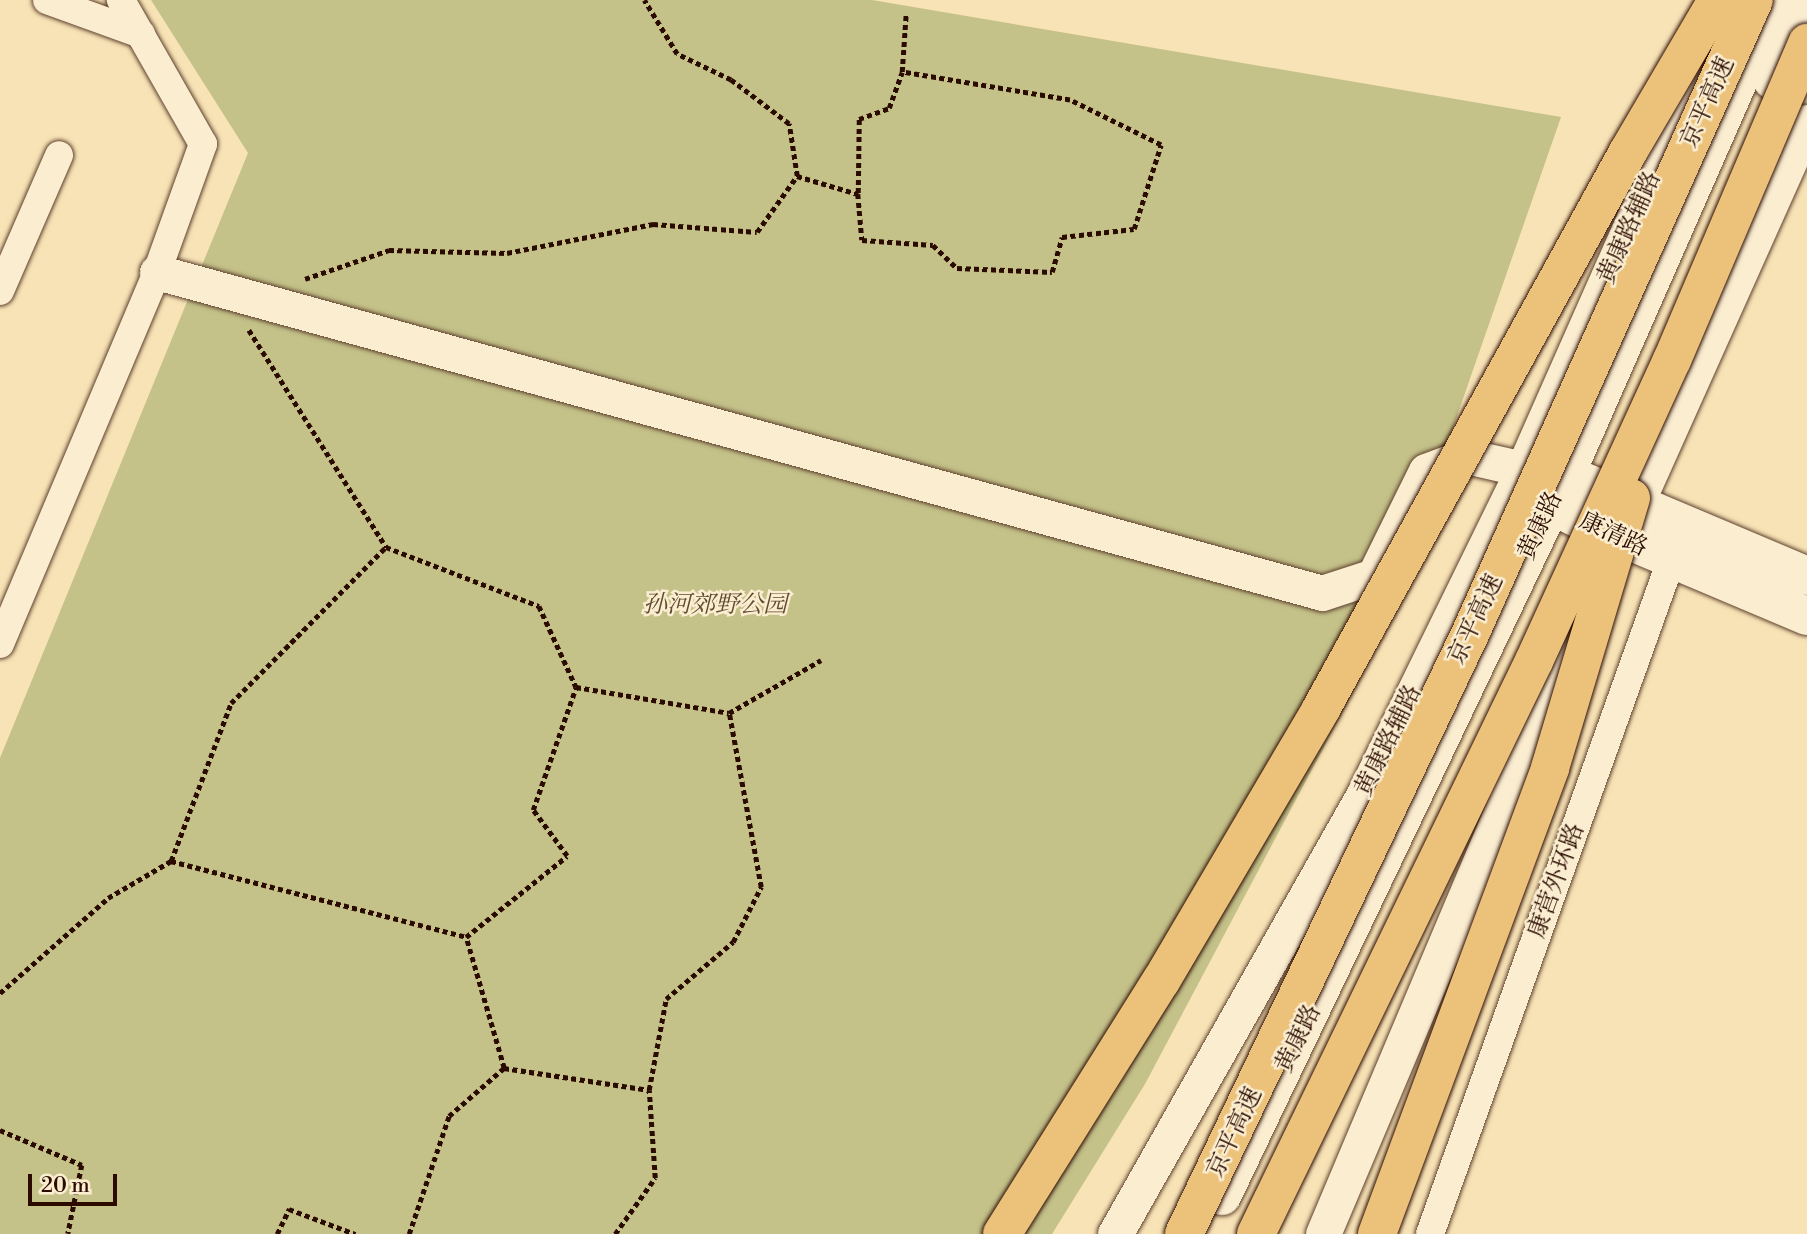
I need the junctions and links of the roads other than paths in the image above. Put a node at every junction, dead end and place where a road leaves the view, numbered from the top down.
1 (47, 0) edge
2 (121, 0) edge
3 (1717, 0) edge
4 (1730, 0) edge
5 (1754, 0) edge
6 (1774, 0) edge
7 (1805, 0) edge
8 (141, 34) junction
9 (1807, 43) edge
10 (1807, 122) edge
11 (59, 155) dead end
12 (157, 272) junction
13 (0, 291) edge
14 (1672, 360) junction
15 (1523, 470) junction
16 (1574, 497) junction
17 (1628, 522) junction
18 (1677, 544) junction
19 (1807, 576) edge
20 (1807, 616) edge
21 (0, 644) edge
22 (1505, 806) junction
23 (1409, 920) junction
24 (1374, 962) junction
25 (1002, 1234) edge
26 (1115, 1234) edge
27 (1184, 1234) edge
28 (1200, 1234) edge
29 (1237, 1234) edge
30 (1256, 1234) edge
31 (1323, 1234) edge
32 (1377, 1234) edge
33 (1430, 1234) edge

1 - 8 street
2 - 8 street
3 - 25 highway, bridge
4 - 15 street, 黄康路辅路
5 - 27 highway, 京平高速, bridge
6 - 16 main road, 黄康路
7 - 16 main road, 黄康路
8 - 12 street
9 - 14 highway, bridge
10 - 17 street
11 - 13 street
12 - 15 street
12 - 21 street
14 - 23 highway, bridge
14 - 32 highway, bridge
15 - 16 main road, 康清路
15 - 26 street, 黄康路辅路
16 - 17 main road, 康清路
16 - 24 main road, 黄康路
16 - 28 main road, 黄康路
17 - 18 main road, 康清路
17 - 22 street
18 - 19 main road, 康清路
18 - 20 main road, 康清路
18 - 33 street, 康营外环路
22 - 23 street
22 - 31 street
23 - 24 street
23 - 30 highway, bridge
24 - 29 main road, 黄康路

